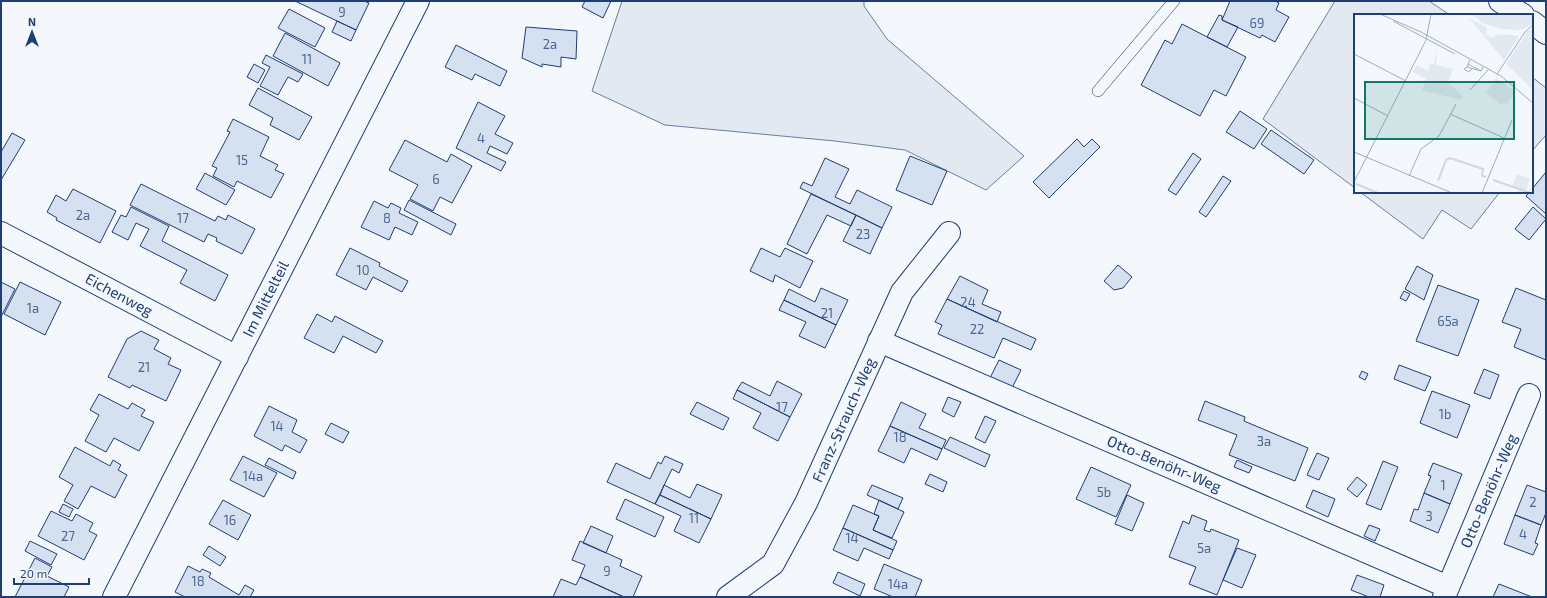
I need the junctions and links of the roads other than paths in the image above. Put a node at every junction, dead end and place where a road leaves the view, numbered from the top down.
1 (418, 1) edge
2 (1174, 1) edge
3 (1500, 1) edge
4 (1521, 14) edge
5 (1533, 23) edge
6 (1546, 33) edge
7 (1098, 90) dead end
8 (1, 232) edge
9 (949, 233) dead end
10 (879, 341) junction
11 (237, 357) junction
12 (1529, 395) dead end
13 (1446, 592) edge
14 (114, 597) edge
15 (728, 597) edge

1 - 11 street, Im Mittelteil
2 - 7 lane
3 - 4 street
5 - 6 street
8 - 11 street, Eichenweg
9 - 10 street, Franz-Strauch-Weg
10 - 13 street, Otto-Benöhr-Weg
10 - 15 street, Franz-Strauch-Weg
11 - 14 street, Im Mittelteil
12 - 13 street, Otto-Benöhr-Weg

